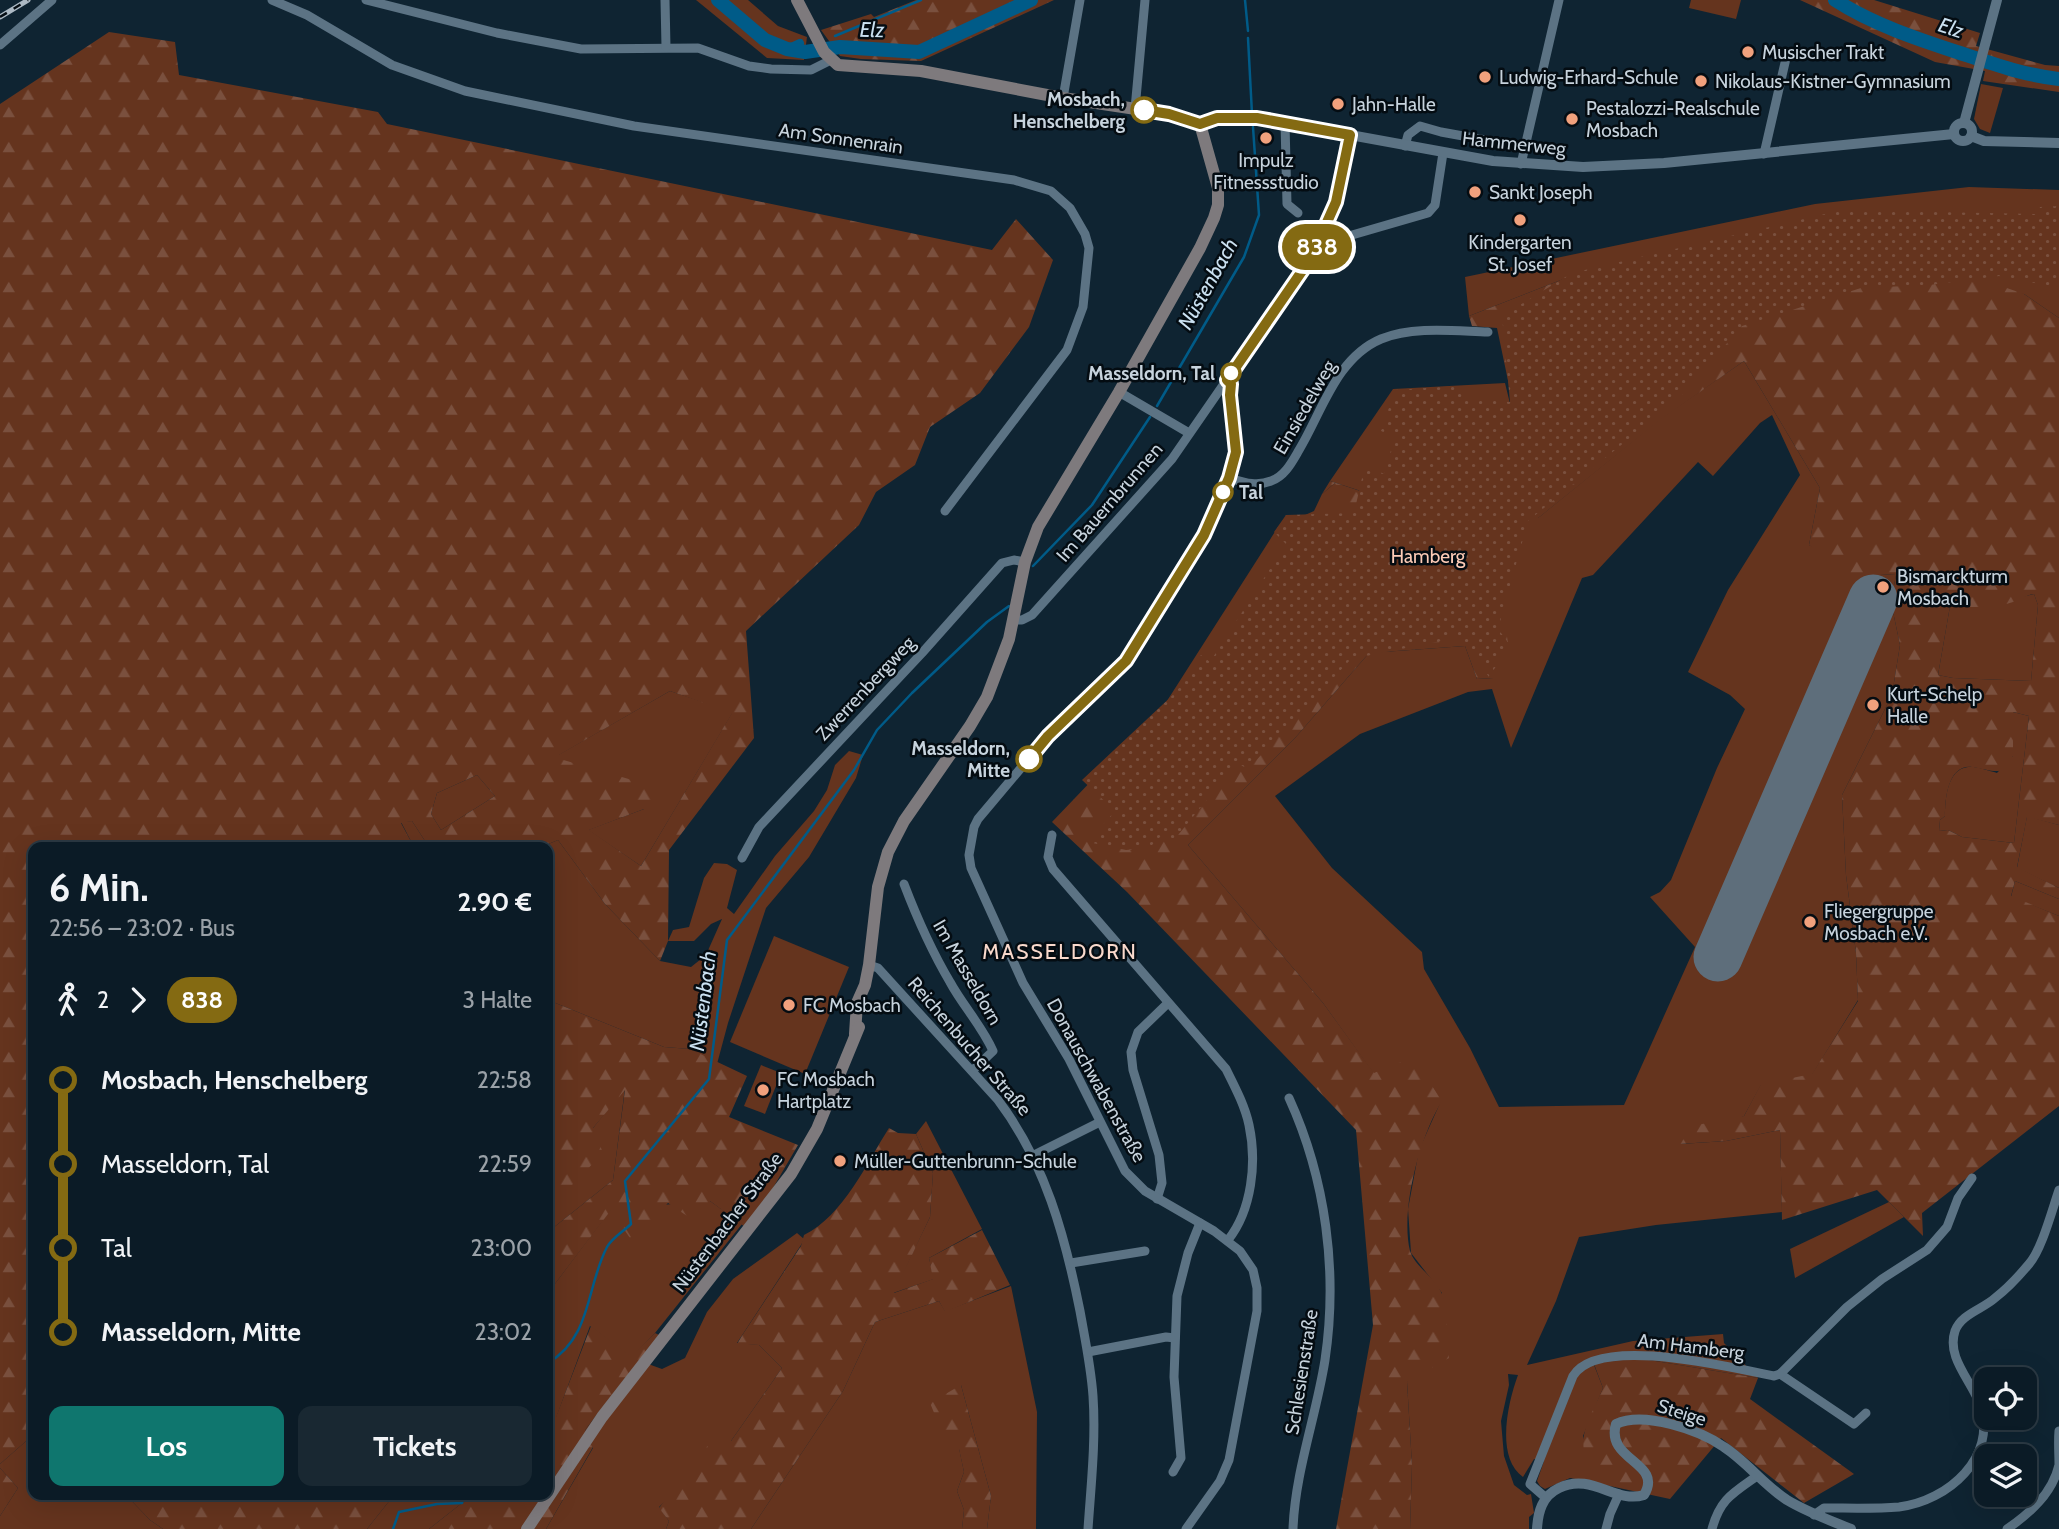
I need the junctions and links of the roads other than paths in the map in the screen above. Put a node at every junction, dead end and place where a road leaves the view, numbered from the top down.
1 (52, 0) edge
2 (272, 0) edge
3 (366, 0) edge
4 (665, 0) edge
5 (797, 0) edge
6 (1080, 0) edge
7 (1559, 0) edge
8 (1997, 0) edge
9 (1149, 1) edge
10 (391, 3) edge
11 (0, 45) edge
12 (666, 47) junction
13 (1787, 54) dead end
14 (828, 57) junction
15 (1063, 98) junction
16 (1135, 109) junction
17 (1285, 123) junction
18 (1964, 123) junction
19 (1200, 124) junction
20 (1954, 134) junction
21 (1350, 135) junction
22 (1971, 136) junction
23 (2059, 144) edge
24 (1405, 146) junction
25 (1524, 148) junction
26 (1443, 153) junction
27 (1764, 154) junction
28 (1521, 164) junction
29 (1298, 214) dead end
30 (1321, 239) junction
31 (1488, 332) dead end
32 (1227, 380) junction
33 (1119, 392) junction
34 (1189, 433) junction
35 (1229, 478) junction
36 (945, 511) dead end
37 (1025, 562) junction
38 (1014, 620) junction
39 (1052, 835) dead end
40 (742, 858) dead end
41 (904, 884) dead end
42 (869, 965) junction
43 (1168, 1003) junction
44 (972, 1071) junction
45 (1289, 1098) dead end
46 (1100, 1122) junction
47 (1034, 1155) junction
48 (1972, 1178) dead end
49 (2059, 1190) edge
50 (1157, 1199) junction
51 (1200, 1223) junction
52 (1228, 1240) junction
53 (1145, 1251) dead end
54 (1071, 1263) junction
55 (1175, 1338) junction
56 (1088, 1352) junction
57 (1780, 1374) junction
58 (1866, 1413) dead end
59 (2059, 1431) edge
60 (1173, 1472) dead end
61 (1757, 1476) junction
62 (553, 1490) edge
63 (1619, 1494) junction
64 (1546, 1498) junction
65 (546, 1500) edge
66 (1814, 1515) junction
67 (527, 1529) edge
68 (1088, 1529) edge
69 (1186, 1529) edge
70 (1293, 1529) edge
71 (1537, 1529) edge
72 (1606, 1529) edge
73 (1712, 1529) edge
74 (1852, 1529) edge
75 (2007, 1529) edge

1 - 11 street
2 - 36 street, Am Sonnenrain
3 - 10 street
4 - 12 street
5 - 14 main road
6 - 15 street
7 - 25 street
8 - 18 street
9 - 16 street
10 - 12 street
12 - 14 street
13 - 27 street
14 - 15 main road
15 - 16 main road
16 - 19 main road
17 - 19 street, Hammerweg
17 - 21 street, Hammerweg
17 - 29 street
18 - 20 street
18 - 22 street
19 - 33 main road, Nüstenbacher Straße
20 - 22 street
20 - 27 street, Hammerweg
21 - 24 street, Hammerweg
21 - 30 street, Im Bauernbrunnen
22 - 23 street
24 - 25 street
24 - 26 street, Hammerweg
25 - 28 street
26 - 28 street, Hammerweg
26 - 30 street
27 - 28 street, Hammerweg
30 - 32 street, Im Bauernbrunnen
31 - 35 street, Einsiedelweg
32 - 34 street, Im Bauernbrunnen
32 - 35 street, Donauschwabenstraße
33 - 34 street
33 - 37 main road, Nüstenbacher Straße
34 - 38 street, Im Bauernbrunnen
35 - 46 street, Donauschwabenstraße
37 - 38 main road, Nüstenbacher Straße
37 - 40 street, Zwerrenbergweg
38 - 42 main road, Nüstenbacher Straße
39 - 43 street
41 - 44 street, Im Masseldorn
42 - 44 street, Reichenbucher Straße
42 - 62 main road, Nüstenbacher Straße
43 - 50 street
43 - 52 street
44 - 47 street, Reichenbucher Straße
45 - 70 street, Schlesienstraße
46 - 47 street
46 - 50 street, Donauschwabenstraße
47 - 54 street, Reichenbucher Straße
48 - 57 street
49 - 66 street
50 - 51 street, Donauschwabenstraße
51 - 52 street, Donauschwabenstraße
51 - 55 street
52 - 69 street, Donauschwabenstraße
53 - 54 street
54 - 56 street, Reichenbucher Straße
55 - 56 street
55 - 60 street
56 - 68 street, Reichenbucher Straße
57 - 58 street, Am Hamberg
57 - 64 street, Am Hamberg
59 - 75 street
61 - 63 street, Steige
61 - 66 street, Steige
61 - 73 street
63 - 64 street
63 - 72 street
64 - 71 street
65 - 67 main road, Nüstenbacher Straße
66 - 74 street, Steige

